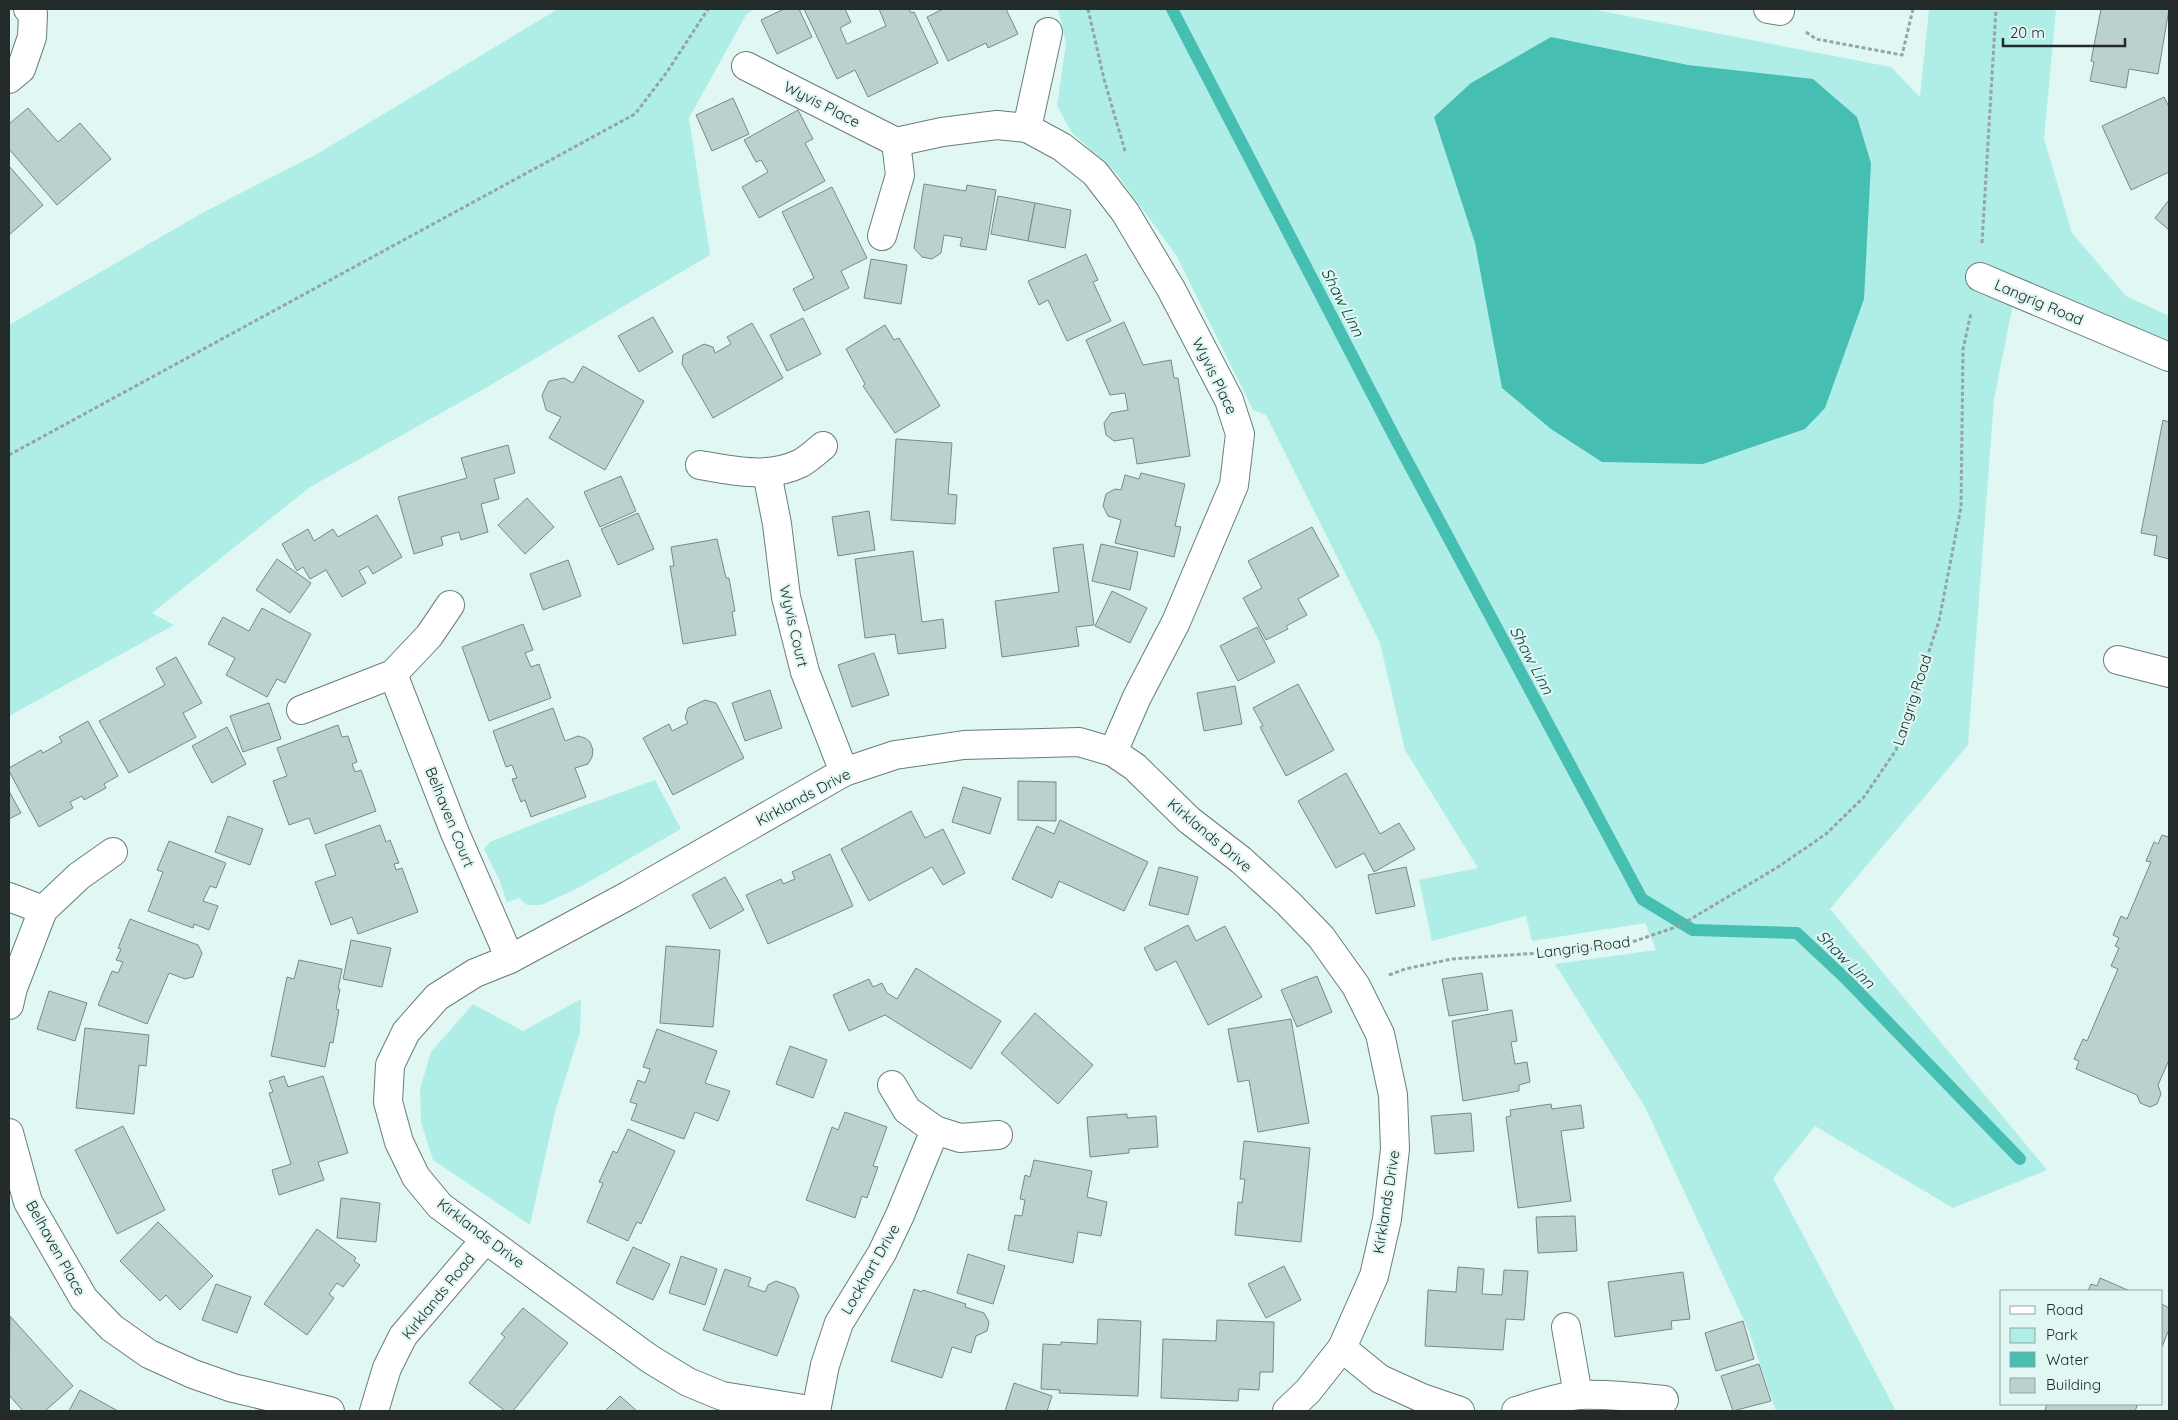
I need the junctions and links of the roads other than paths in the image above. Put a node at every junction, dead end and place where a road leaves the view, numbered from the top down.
1 (28, 9) edge
2 (1048, 32) dead end
3 (746, 66) dead end
4 (9, 79) edge
5 (1027, 128) junction
6 (896, 142) junction
7 (882, 236) dead end
8 (1980, 277) road end
9 (2169, 357) edge
10 (823, 446) dead end
11 (700, 465) dead end
12 (767, 473) junction
13 (450, 605) dead end
14 (2118, 660) dead end
15 (2169, 673) edge
16 (393, 674) junction
17 (301, 710) dead end
18 (1113, 752) junction
19 (844, 772) junction
20 (113, 852) dead end
21 (9, 897) edge
22 (43, 910) junction
23 (510, 959) junction
24 (9, 1005) edge
25 (892, 1085) dead end
26 (935, 1130) junction
27 (9, 1133) edge
28 (998, 1135) dead end
29 (485, 1240) junction
30 (1566, 1327) dead end
31 (1342, 1348) junction
32 (1578, 1395) junction
33 (1664, 1400) dead end
34 (330, 1411) edge
35 (374, 1411) edge
36 (816, 1411) edge
37 (1287, 1411) edge
38 (1460, 1411) edge
39 (1516, 1411) edge

1 - 4 street
2 - 5 street
3 - 6 street, Wyvis Place
5 - 6 street, Wyvis Place
5 - 18 street, Wyvis Place
6 - 7 street
8 - 9 street, Langrig Road
10 - 12 street
11 - 12 street
12 - 19 street, Wyvis Court
13 - 16 street
14 - 15 street
16 - 17 street
16 - 23 street, Belhaven Court
18 - 19 street, Kirklands Drive
18 - 31 street, Kirklands Drive
19 - 23 street, Kirklands Drive
20 - 22 street
21 - 22 street
22 - 24 street
23 - 29 street, Kirklands Drive
25 - 26 street
26 - 28 street
26 - 36 street, Lockhart Drive
27 - 34 street, Belhaven Place
29 - 35 street, Kirklands Road
29 - 36 street, Kirklands Drive
30 - 32 street
31 - 37 street, Kirklands Drive
31 - 38 street
32 - 33 street
32 - 39 street

